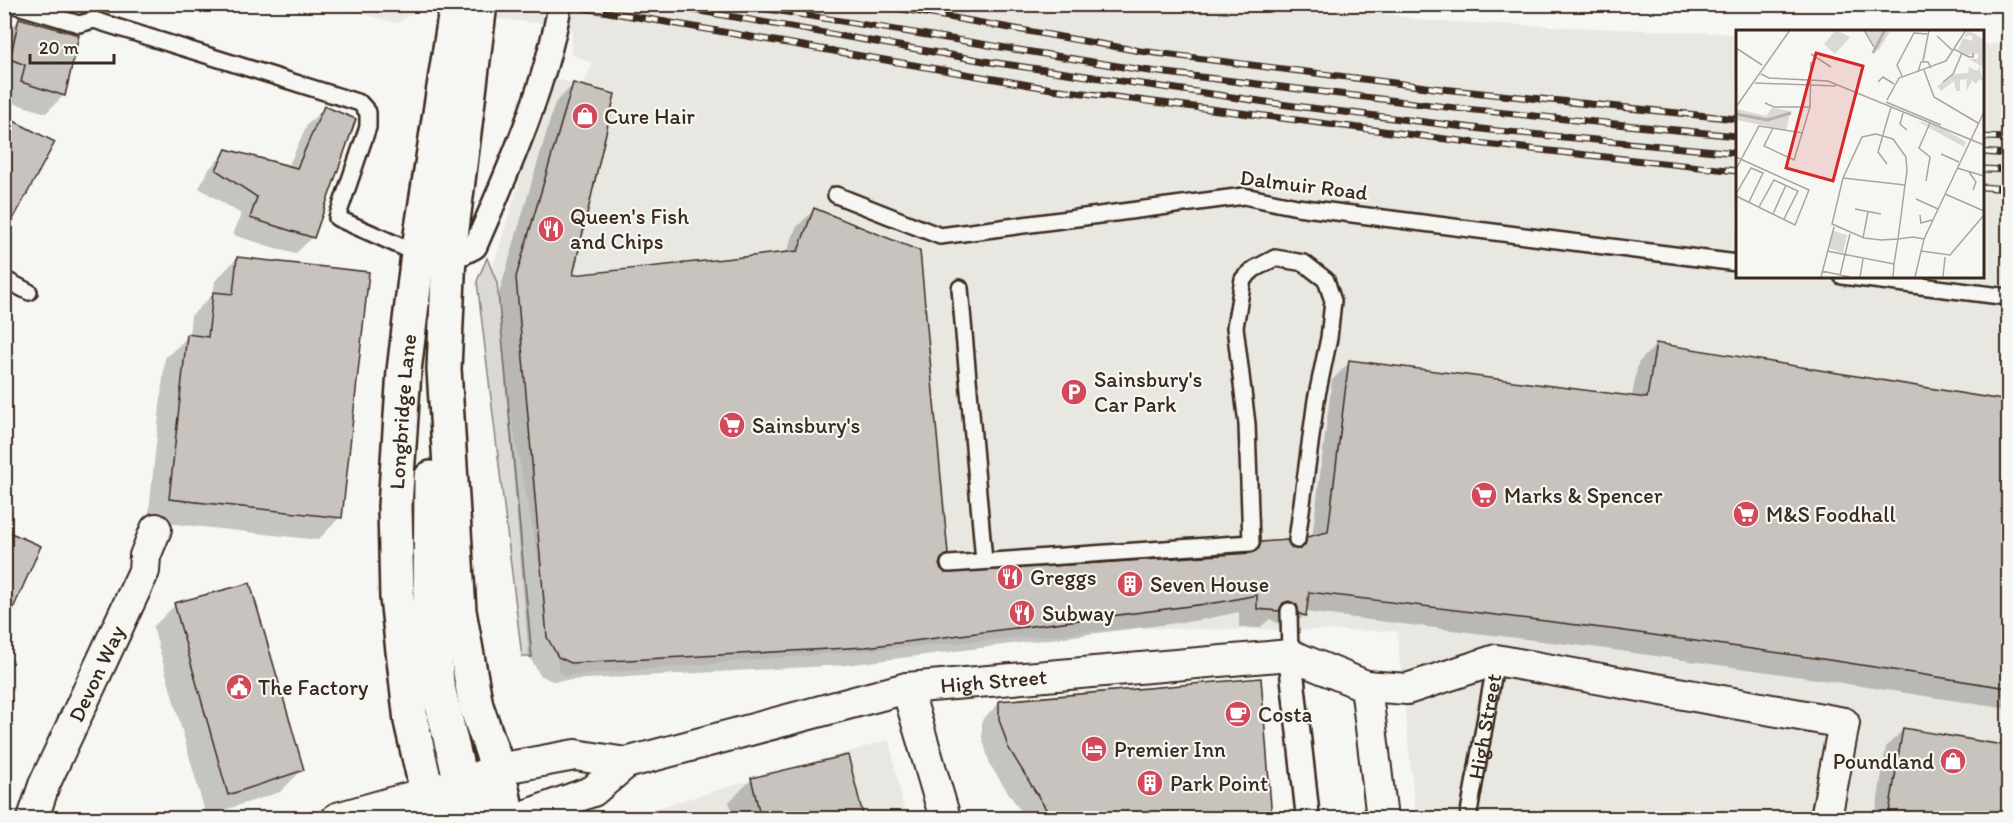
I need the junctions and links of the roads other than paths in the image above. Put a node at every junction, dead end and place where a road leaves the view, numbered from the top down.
1 (11, 4) edge
2 (468, 9) edge
3 (558, 15) edge
4 (836, 195) dead end
5 (434, 254) junction
6 (1736, 263) edge
7 (1858, 278) edge
8 (4, 279) edge
9 (960, 288) dead end
10 (447, 291) junction
11 (29, 292) dead end
12 (2008, 297) edge
13 (156, 529) dead end
14 (1297, 540) dead end
15 (984, 561) junction
16 (949, 564) dead end
17 (1289, 611) dead end
18 (1290, 654) junction
19 (1496, 660) junction
20 (1366, 686) junction
21 (908, 688) junction
22 (626, 763) junction
23 (498, 769) junction
24 (461, 783) junction
25 (430, 805) edge
26 (33, 819) edge
27 (337, 819) edge
28 (447, 819) edge
29 (475, 819) edge
30 (508, 819) edge
31 (519, 819) edge
32 (945, 819) edge
33 (1308, 819) edge
34 (1382, 819) edge
35 (1468, 819) edge
36 (1826, 819) edge

1 - 5 lane
2 - 5 street, Longbridge Lane
3 - 5 street
4 - 6 lane, Dalmuir Road
5 - 10 street, Longbridge Lane
5 - 25 street, Longbridge Lane
7 - 12 lane
8 - 11 lane
9 - 15 lane
10 - 23 street, Longbridge Lane
10 - 24 street, Longbridge Lane
13 - 26 street, Devon Way
14 - 15 lane
15 - 16 lane
17 - 18 lane
18 - 20 street, High Street
18 - 21 street, High Street
18 - 33 street
19 - 20 street, High Street
19 - 35 lane, High Street
19 - 36 street
20 - 34 street
21 - 22 street, High Street
21 - 32 street
22 - 23 street, High Street
22 - 31 street, High Street
23 - 24 street, High Street
23 - 29 street
23 - 30 street, Longbridge Lane
24 - 25 street, High Street
24 - 28 street
25 - 27 street

